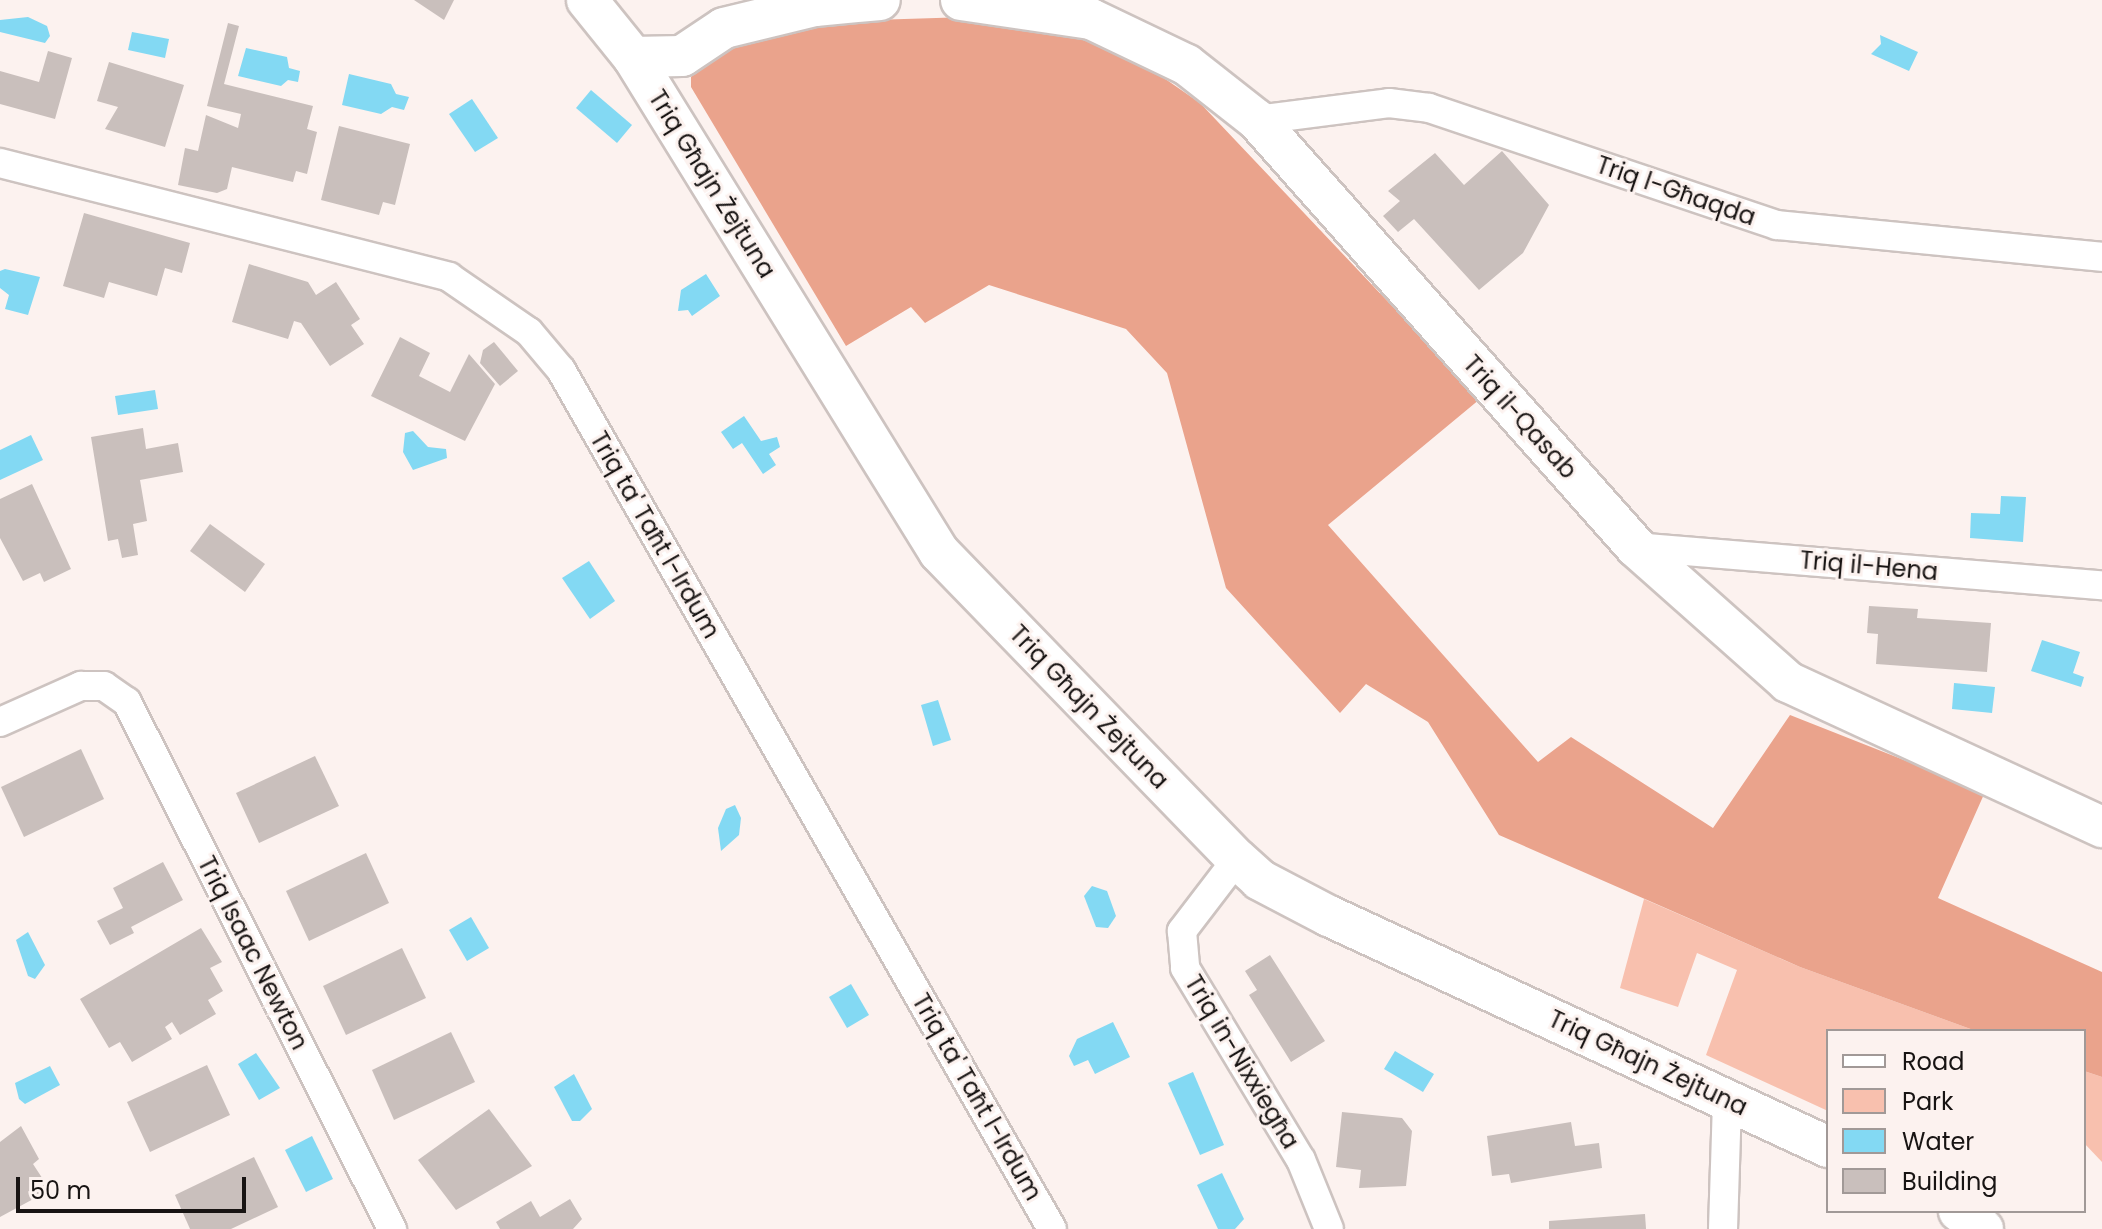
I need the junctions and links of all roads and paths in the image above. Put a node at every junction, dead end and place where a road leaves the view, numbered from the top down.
1 (722, 0) edge
2 (880, 0) edge
3 (961, 0) edge
4 (815, 6) junction
5 (614, 21) edge
6 (1257, 120) junction
7 (0, 163) edge
8 (2102, 257) edge
9 (1636, 547) junction
10 (2102, 585) edge
11 (0, 722) edge
12 (2102, 827) edge
13 (1237, 859) junction
14 (1727, 1099) junction
15 (1826, 1146) edge
16 (1962, 1213) edge
17 (392, 1229) edge
18 (1052, 1229) edge
19 (1329, 1229) edge
20 (1723, 1229) edge
21 (1983, 1229) edge

1 - 4 street
2 - 4 street
3 - 6 street, Triq il-Qasab
4 - 5 street
5 - 13 street, Triq Għajn Żejtuna
6 - 8 street, Triq l-Għaqda
6 - 9 street, Triq il-Qasab
7 - 18 street, Triq ta' Taħt l-Irdum
9 - 10 street, Triq il-Hena
9 - 12 street, Triq il-Qasab
11 - 17 street, Triq Isaac Newton
13 - 14 street, Triq Għajn Żejtuna
13 - 19 street, Triq in-Nixxiegħa
14 - 15 street, Triq Għajn Żejtuna
14 - 20 street
16 - 21 street

